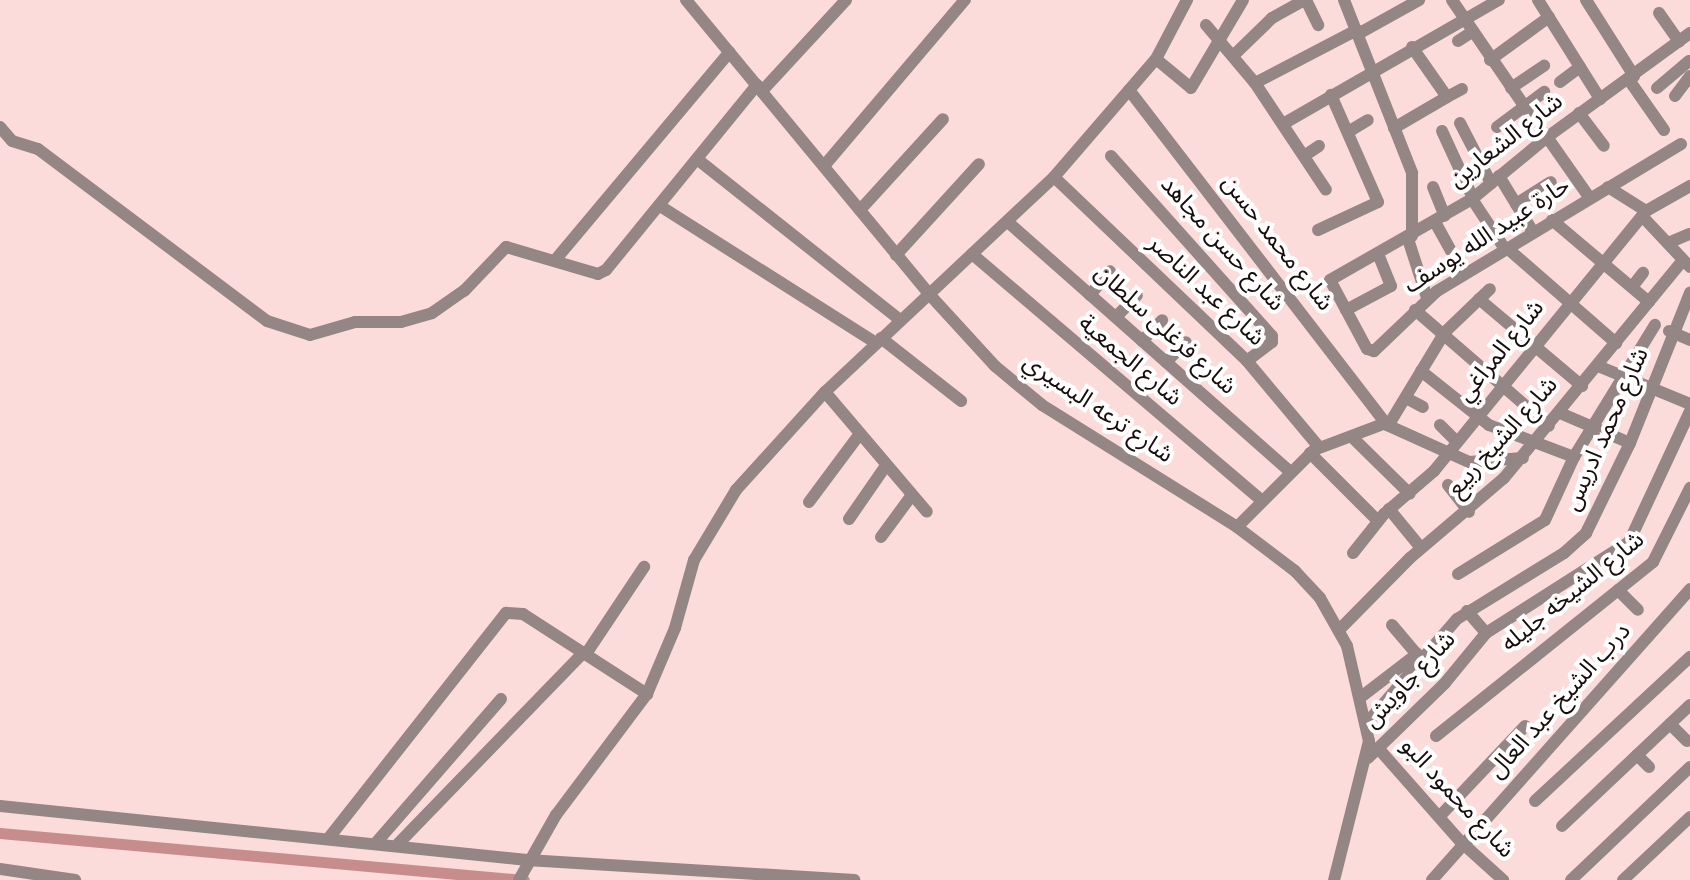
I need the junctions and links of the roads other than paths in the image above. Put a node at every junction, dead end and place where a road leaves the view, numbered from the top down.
1 (686, 0) edge
2 (846, 0) edge
3 (965, 0) edge
4 (1187, 0) edge
5 (1243, 0) edge
6 (1273, 0) edge
7 (1305, 0) edge
8 (1344, 0) edge
9 (1419, 0) edge
10 (1452, 0) edge
11 (1499, 0) edge
12 (1538, 0) edge
13 (1586, 0) edge
14 (1280, 12) junction
15 (1659, 13) dead end
16 (1549, 17) junction
17 (1463, 19) junction
18 (1206, 25) dead end
19 (1318, 25) dead end
20 (1358, 32) junction
21 (1472, 32) junction
22 (1690, 33) edge
23 (1220, 38) junction
24 (1458, 41) dead end
25 (1677, 44) junction
26 (1412, 47) junction
27 (730, 52) junction
28 (1234, 55) junction
29 (1156, 59) junction
30 (1490, 60) junction
31 (1690, 62) edge
32 (1544, 66) dead end
33 (1580, 67) junction
34 (1373, 70) junction
35 (1690, 76) edge
36 (1632, 78) junction
37 (1560, 82) dead end
38 (1255, 83) junction
39 (760, 88) junction
40 (1511, 88) junction
41 (1657, 88) dead end
42 (1462, 89) dead end
43 (1129, 90) junction
44 (1544, 92) dead end
45 (1331, 95) junction
46 (1675, 96) dead end
47 (1447, 97) junction
48 (1600, 99) junction
49 (1524, 106) junction
50 (1579, 113) junction
51 (943, 119) dead end
52 (1368, 120) dead end
53 (1460, 123) dead end
54 (1283, 124) junction
55 (0, 127) edge
56 (1497, 127) dead end
57 (1394, 128) junction
58 (1664, 130) dead end
59 (1442, 131) dead end
60 (1348, 132) junction
61 (1547, 137) junction
62 (1681, 144) dead end
63 (1319, 146) dead end
64 (1604, 146) dead end
65 (1111, 156) dead end
66 (1304, 156) junction
67 (697, 159) junction
68 (979, 164) dead end
69 (824, 166) junction
70 (1054, 177) junction
71 (1495, 179) junction
72 (1551, 182) dead end
73 (1690, 186) edge
74 (1433, 187) dead end
75 (1608, 187) junction
76 (1326, 190) dead end
77 (1589, 197) junction
78 (1473, 199) junction
79 (1516, 204) junction
80 (660, 206) junction
81 (860, 210) junction
82 (1644, 213) junction
83 (1440, 219) junction
84 (1552, 220) junction
85 (1009, 223) junction
86 (1318, 230) dead end
87 (1533, 232) junction
88 (1689, 234) edge
89 (1410, 238) junction
90 (1668, 243) junction
91 (1506, 248) junction
92 (1451, 251) dead end
93 (1378, 253) junction
94 (972, 254) junction
95 (896, 255) junction
96 (556, 259) junction
97 (1602, 263) junction
98 (1686, 264) edge
99 (1110, 271) dead end
100 (1341, 272) joint
101 (1643, 273) dead end
102 (1632, 287) junction
103 (1490, 289) dead end
104 (1690, 293) edge
105 (929, 294) junction
106 (1090, 295) junction
107 (1137, 295) dead end
108 (1427, 298) junction
109 (1479, 299) junction
110 (1649, 302) junction
111 (1570, 303) junction
112 (1514, 308) dead end
113 (1346, 310) junction
114 (1415, 310) junction
115 (1116, 317) junction
116 (1636, 318) junction
117 (900, 320) junction
118 (1162, 320) dead end
119 (1504, 321) junction
120 (1655, 325) junction
121 (1445, 332) junction
122 (1674, 333) junction
123 (1690, 340) edge
124 (878, 341) junction
125 (1142, 341) junction
126 (1186, 342) dead end
127 (1616, 343) junction
128 (1534, 348) junction
129 (1247, 361) junction
130 (1166, 362) junction
131 (1598, 366) junction
132 (1421, 371) junction
133 (1623, 376) junction
134 (1503, 386) junction
135 (1582, 386) junction
136 (1652, 388) junction
137 (825, 392) junction
138 (1406, 398) junction
139 (961, 401) dead end
140 (1690, 404) edge
141 (1423, 407) dead end
142 (1690, 411) edge
143 (1560, 413) junction
144 (1478, 417) junction
145 (1387, 425) junction
146 (1440, 425) dead end
147 (1549, 426) junction
148 (1592, 426) junction
149 (859, 435) junction
150 (1354, 439) junction
151 (1457, 442) junction
152 (1630, 443) junction
153 (1534, 445) junction
154 (1314, 450) junction
155 (1448, 454) junction
156 (1574, 457) junction
157 (1523, 458) junction
158 (885, 467) junction
159 (1290, 472) junction
160 (1448, 485) dead end
161 (1690, 488) edge
162 (1410, 494) junction
163 (912, 495) junction
164 (1262, 501) junction
165 (809, 502) dead end
166 (1389, 509) junction
167 (927, 512) dead end
168 (1469, 512) junction
169 (849, 519) dead end
170 (1378, 521) junction
171 (1237, 527) junction
172 (881, 537) dead end
173 (1421, 548) junction
174 (1353, 553) dead end
175 (644, 567) dead end
176 (1458, 574) dead end
177 (1690, 589) edge
178 (1618, 590) junction
179 (1638, 610) dead end
180 (1467, 611) junction
181 (1392, 625) dead end
182 (1340, 629) junction
183 (1486, 633) junction
184 (584, 654) junction
185 (1420, 657) junction
186 (1690, 657) edge
187 (647, 694) junction
188 (1361, 697) junction
189 (501, 699) dead end
190 (1690, 705) edge
191 (1404, 723) junction
192 (1366, 724) junction
193 (1670, 724) junction
194 (1525, 726) dead end
195 (1415, 732) dead end
196 (1436, 736) dead end
197 (1687, 741) dead end
198 (1378, 748) junction
199 (1637, 755) junction
200 (1368, 758) junction
201 (1649, 767) dead end
202 (1690, 767) edge
203 (1535, 801) dead end
204 (0, 806) edge
205 (1440, 816) junction
206 (1690, 817) edge
207 (1562, 826) dead end
208 (328, 839) junction
209 (1461, 842) junction
210 (375, 844) junction
211 (396, 846) junction
212 (527, 860) junction
213 (0, 869) edge
214 (45, 878) edge
215 (519, 878) edge
216 (75, 880) edge
217 (854, 880) edge
218 (1334, 880) edge
219 (1432, 880) edge
220 (1503, 880) edge
221 (1571, 880) edge
222 (1623, 880) edge

1 - 27 street, شارع ترعه البسيري
2 - 39 street
3 - 69 street
4 - 29 street
5 - 23 street
6 - 14 street
7 - 14 street
7 - 19 street
8 - 20 street
9 - 20 street
10 - 17 street
11 - 17 street
12 - 16 street
13 - 36 street
14 - 28 street
15 - 25 street
16 - 30 street
16 - 33 street
17 - 21 street
17 - 26 street
18 - 23 street
20 - 34 street
20 - 38 street
21 - 24 street
21 - 30 street
22 - 25 street, شارع الشعارين
23 - 28 street
23 - 29 street
25 - 31 street
25 - 36 street, شارع الشعارين
26 - 34 street
26 - 47 street
27 - 39 street, شارع ترعه البسيري
27 - 96 street
28 - 38 street
29 - 43 street
30 - 40 street
31 - 41 street
32 - 40 street
33 - 37 street
33 - 48 street
34 - 45 street
34 - 57 street
35 - 46 street
36 - 48 street, شارع الشعارين
36 - 58 street
38 - 54 street
39 - 67 street
39 - 69 street, شارع ترعه البسيري
40 - 49 street
42 - 47 street
43 - 70 street
43 - 145 street, شارع محمد حسن
44 - 49 street
45 - 54 street
45 - 60 street
47 - 57 street
48 - 50 street, شارع الشعارين
49 - 56 street
49 - 61 street
50 - 61 street, شارع الشعارين
50 - 64 street
51 - 81 street
52 - 60 street
53 - 71 street
54 - 66 street
55 - 96 street
57 - 89 street
59 - 78 street
60 - 86 street
61 - 71 street, شارع الشعارين
61 - 77 street
62 - 75 street, حارة عبيد الله يوسف
63 - 66 street
65 - 129 street, شارع حسن مجاهد
66 - 76 street
67 - 80 street
67 - 117 street
68 - 95 street
69 - 81 street, شارع ترعه البسيري
70 - 85 street
70 - 129 street, شارع عبد الناصر
71 - 78 street, شارع الشعارين
71 - 79 street
72 - 79 street
73 - 82 street, شارع المراغي
74 - 83 street
75 - 77 street, حارة عبيد الله يوسف
75 - 82 street
77 - 84 street, حارة عبيد الله يوسف
78 - 83 street, شارع الشعارين
78 - 91 street
79 - 87 street
80 - 96 street
80 - 124 street
81 - 95 street, شارع ترعه البسيري
82 - 90 street
82 - 97 street, شارع المراغي
83 - 89 street, شارع الشعارين
83 - 92 street
84 - 87 street, حارة عبيد الله يوسف
84 - 97 street
85 - 94 street
85 - 106 street, شارع فرغلى سلطان
87 - 91 street, حارة عبيد الله يوسف
88 - 90 street
89 - 93 street, شارع الشعارين
89 - 108 street
90 - 98 street
91 - 108 street, حارة عبيد الله يوسف
91 - 111 street
93 - 100 street, شارع الشعارين
93 - 113 street
94 - 105 street
94 - 164 street, شارع الجمعية
95 - 105 street, شارع ترعه البسيري
97 - 102 street
97 - 111 street, شارع المراغي
98 - 110 street, شارع الشيخ ربيع
99 - 106 street
100 - 113 street, حارة عبيد الله يوسف
101 - 102 street
102 - 110 street
103 - 109 street
104 - 122 street, شارع محمد ادريس
105 - 117 street
105 - 171 street, شارع ترعه البسيري
106 - 115 street, شارع فرغلى سلطان
107 - 115 street
108 - 114 street, حارة عبيد الله يوسف
109 - 119 street
109 - 121 street
110 - 116 street, شارع الشيخ ربيع
111 - 127 street
111 - 128 street, شارع المراغي
112 - 119 street
113 - 114 street, حارة عبيد الله يوسف
114 - 121 street
115 - 125 street, شارع فرغلى سلطان
116 - 120 street
116 - 127 street, شارع الشيخ ربيع
117 - 124 street
118 - 125 street
119 - 128 street
120 - 122 street
120 - 133 street
121 - 132 street
121 - 134 street
122 - 123 street
122 - 136 street, شارع محمد ادريس
124 - 137 street
124 - 139 street
125 - 130 street, شارع فرغلى سلطان
126 - 130 street
127 - 131 street, شارع الشيخ ربيع
128 - 134 street, شارع المراغي
128 - 135 street
129 - 154 street, شارع عبد الناصر
130 - 159 street, شارع فرغلى سلطان
131 - 133 street
131 - 135 street, شارع الشيخ ربيع
132 - 138 street
132 - 144 street
133 - 136 street
133 - 148 street
134 - 144 street, شارع المراغي
134 - 147 street
135 - 143 street, شارع الشيخ ربيع
136 - 140 street
136 - 152 street, شارع محمد ادريس
137 - 149 street
137 - 187 street
138 - 141 street
138 - 145 street
142 - 183 street, شارع جاويش
143 - 147 street, شارع الشيخ ربيع
143 - 148 street
144 - 151 street, شارع المراغي
144 - 153 street
145 - 150 street
145 - 155 street
146 - 151 street
147 - 153 street, شارع الشيخ ربيع
148 - 152 street
148 - 156 street
149 - 158 street
149 - 165 street
150 - 154 street
150 - 162 street
151 - 155 street, شارع المراغي
152 - 180 street, شارع محمد ادريس
153 - 156 street
153 - 157 street, شارع الشيخ ربيع
154 - 159 street
154 - 170 street, شارع عبد الناصر
155 - 157 street
155 - 162 street, شارع المراغي
156 - 176 street
157 - 168 street, شارع الشيخ ربيع
158 - 163 street
158 - 169 street
159 - 164 street
160 - 168 street
161 - 178 street, شارع الشيخه جليله
162 - 166 street, شارع المراغي
163 - 167 street
163 - 172 street
164 - 171 street
166 - 170 street, شارع المراغي
166 - 173 street
168 - 173 street, شارع الشيخ ربيع
170 - 174 street, شارع المراغي
171 - 182 street, شارع ترعه البسيري
173 - 182 street, شارع الشيخ ربيع
175 - 184 street
177 - 209 street, درب الشيخ عبد العال
178 - 179 street
178 - 196 street, شارع الشيخه جليله
180 - 183 street
180 - 185 street, شارع محمد ادريس
181 - 185 street
182 - 188 street, شارع ترعه البسيري
183 - 191 street, شارع جاويش
184 - 187 street
184 - 208 street
184 - 211 street
185 - 188 street
185 - 192 street, شارع محمد ادريس
186 - 203 street
187 - 212 street
188 - 192 street, شارع ترعه البسيري
189 - 210 street
190 - 193 street
191 - 195 street
191 - 198 street, شارع جاويش
192 - 200 street, شارع ترعه البسيري
193 - 197 street
193 - 199 street
194 - 205 street
198 - 200 street, شارع جاويش
198 - 205 street, شارع محمود البو
199 - 201 street
199 - 207 street
200 - 218 street, شارع ترعه البسيري
202 - 221 street
204 - 208 street
205 - 209 street, شارع محمود البو
206 - 222 street
208 - 210 street
209 - 219 street, درب الشيخ عبد العال
209 - 220 street, شارع محمود البو
210 - 211 street
211 - 212 street
212 - 215 street
212 - 217 street
213 - 214 street
214 - 216 street

